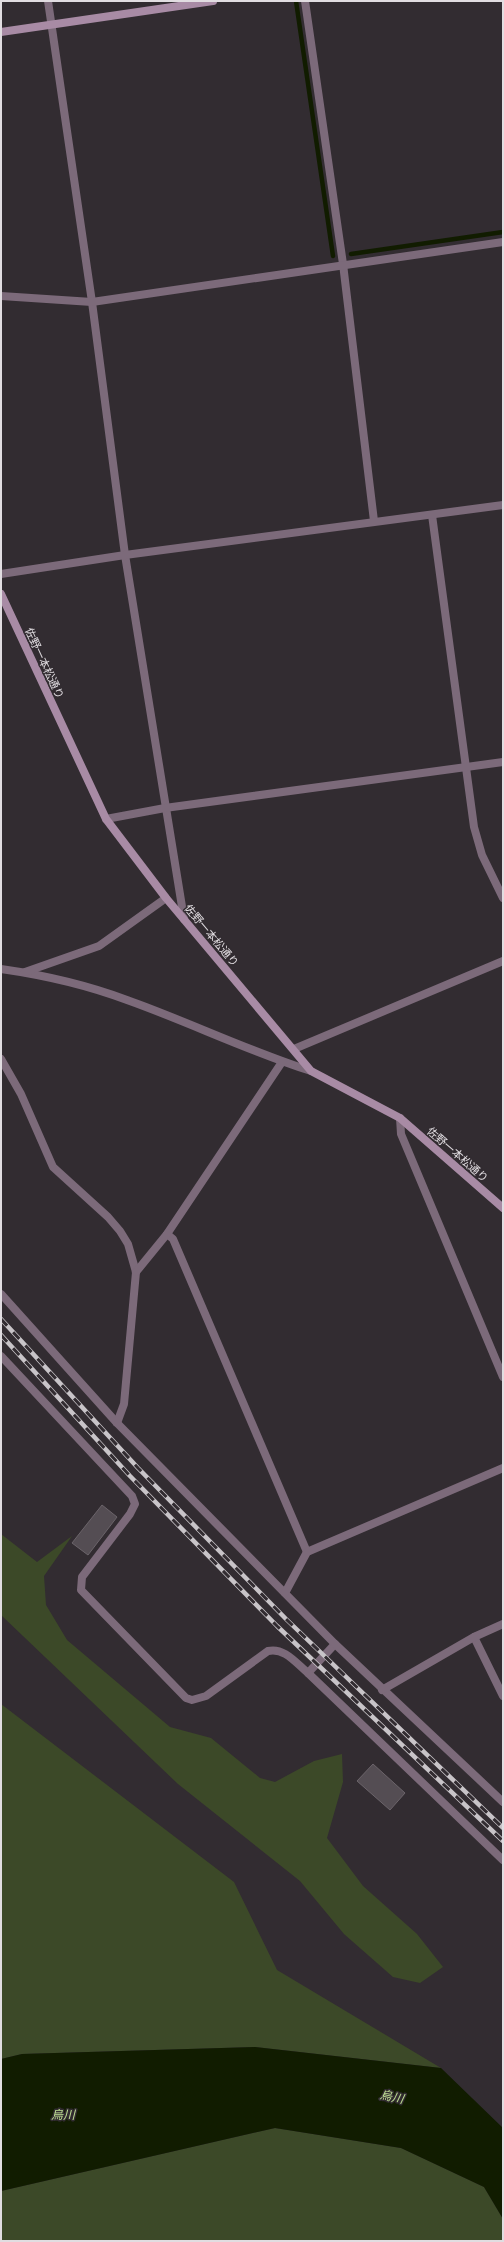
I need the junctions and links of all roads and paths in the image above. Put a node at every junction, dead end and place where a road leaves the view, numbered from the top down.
1 (48, 1) edge
2 (213, 1) edge
3 (305, 1) edge
4 (51, 24) junction
5 (1, 32) edge
6 (503, 242) edge
7 (343, 264) junction
8 (1, 296) edge
9 (92, 302) junction
10 (503, 505) edge
11 (432, 515) junction
12 (374, 521) junction
13 (125, 555) junction
14 (1, 574) edge
15 (1, 594) edge
16 (503, 762) edge
17 (466, 768) junction
18 (165, 808) junction
19 (106, 819) junction
20 (166, 898) junction
21 (503, 898) edge
22 (184, 919) junction
23 (503, 961) edge
24 (1, 969) edge
25 (24, 972) junction
26 (294, 1048) junction
27 (1, 1059) edge
28 (282, 1062) junction
29 (311, 1071) junction
30 (400, 1118) junction
31 (503, 1208) edge
32 (167, 1234) junction
33 (136, 1272) junction
34 (1, 1294) edge
35 (1, 1356) edge
36 (503, 1377) edge
37 (117, 1423) junction
38 (503, 1468) edge
39 (307, 1552) junction
40 (285, 1593) junction
41 (503, 1624) edge
42 (474, 1637) junction
43 (335, 1644) junction
44 (308, 1673) junction
45 (382, 1690) junction
46 (503, 1696) edge
47 (503, 1802) edge
48 (503, 1860) edge

1 - 4 street
2 - 4 street
3 - 7 street
4 - 5 street
4 - 9 street
6 - 7 street
7 - 9 street
7 - 12 street
8 - 9 street
9 - 13 street
10 - 11 street
11 - 12 street
11 - 17 street
12 - 13 street
13 - 14 street
13 - 18 street
15 - 19 street, 佐野一本松通り
16 - 17 street
17 - 18 street
17 - 21 street
18 - 19 street
18 - 22 street
19 - 20 street, 佐野一本松通り
20 - 22 street, 佐野一本松通り
20 - 25 street
22 - 26 street, 佐野一本松通り
23 - 26 street
24 - 25 street
25 - 28 street
26 - 29 street, 佐野一本松通り
27 - 33 street
28 - 29 street
28 - 32 street
29 - 30 street, 佐野一本松通り
30 - 31 street, 佐野一本松通り
30 - 36 street
32 - 33 street
32 - 39 street
33 - 37 street
34 - 37 street
35 - 44 street
37 - 40 street
38 - 39 street
39 - 40 street
40 - 43 street
41 - 42 street
42 - 45 street
42 - 46 street
43 - 44 street
43 - 45 street
44 - 48 street
45 - 47 street

